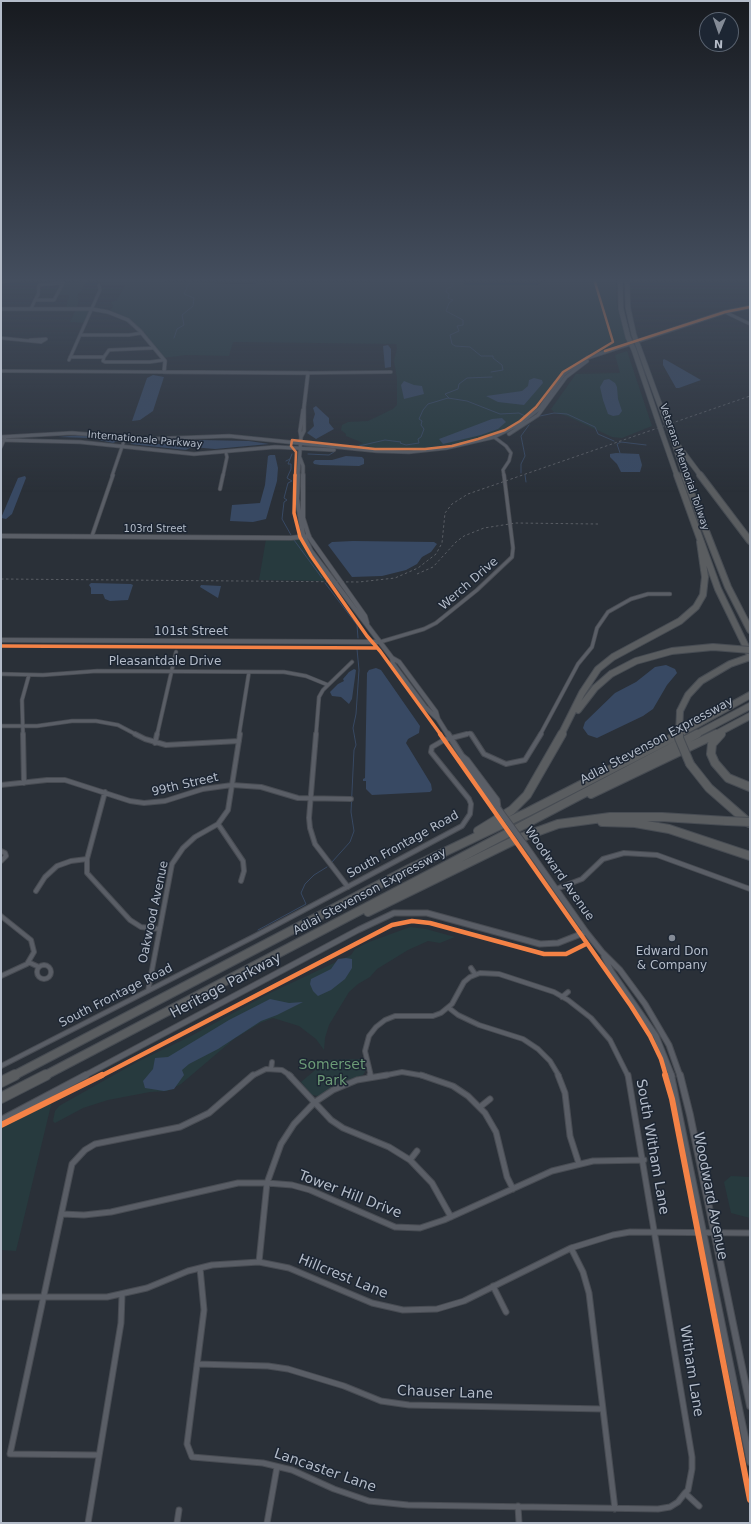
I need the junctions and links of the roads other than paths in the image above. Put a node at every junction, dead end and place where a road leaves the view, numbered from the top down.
1 (73, 350) edge
2 (109, 350) edge
3 (156, 350) edge
4 (620, 350) edge
5 (634, 350) edge
6 (640, 350) edge
7 (104, 357) junction
8 (164, 360) junction
9 (1, 371) edge
10 (164, 372) junction
11 (391, 372) dead end
12 (308, 373) junction
13 (1, 437) edge
14 (125, 438) junction
15 (495, 438) junction
16 (673, 438) junction
17 (4, 439) edge
18 (300, 445) junction
19 (122, 446) junction
20 (1, 447) edge
21 (226, 453) junction
22 (300, 456) junction
23 (220, 489) dead end
24 (724, 506) junction
25 (1, 536) edge
26 (92, 536) junction
27 (309, 536) junction
28 (304, 537) junction
29 (750, 537) edge
30 (750, 541) edge
31 (700, 542) junction
32 (670, 594) dead end
33 (368, 625) junction
34 (750, 630) edge
35 (1, 640) edge
36 (380, 642) junction
37 (750, 650) edge
38 (176, 652) dead end
39 (750, 656) edge
40 (352, 662) dead end
41 (171, 672) junction
42 (249, 672) junction
43 (1, 674) edge
44 (29, 675) junction
45 (328, 685) junction
46 (750, 695) edge
47 (750, 706) edge
48 (750, 716) edge
49 (568, 723) junction
50 (1, 726) edge
51 (23, 726) junction
52 (450, 738) junction
53 (239, 741) junction
54 (155, 743) junction
55 (24, 782) junction
56 (1, 785) edge
57 (232, 785) junction
58 (750, 787) edge
59 (104, 792) junction
60 (311, 799) junction
61 (351, 799) dead end
62 (533, 820) junction
63 (750, 823) edge
64 (218, 824) junction
65 (517, 838) junction
66 (1, 851) edge
67 (750, 856) edge
68 (87, 859) junction
69 (1, 861) edge
70 (409, 869) junction
71 (241, 881) dead end
72 (348, 887) junction
73 (556, 889) junction
74 (750, 889) edge
75 (36, 891) dead end
76 (1, 916) edge
77 (159, 929) junction
78 (586, 932) junction
79 (602, 952) junction
80 (270, 959) junction
81 (28, 962) junction
82 (39, 967) dead end
83 (471, 968) dead end
84 (475, 974) junction
85 (1, 976) edge
86 (148, 991) junction
87 (568, 992) dead end
88 (562, 996) junction
89 (449, 1008) junction
90 (272, 1062) dead end
91 (1, 1066) edge
92 (271, 1069) junction
93 (371, 1076) junction
94 (1, 1082) edge
95 (1, 1098) edge
96 (490, 1099) dead end
97 (315, 1102) junction
98 (480, 1107) junction
99 (1, 1120) edge
100 (417, 1151) dead end
101 (410, 1160) junction
102 (644, 1160) junction
103 (579, 1164) junction
104 (267, 1183) junction
105 (512, 1189) junction
106 (62, 1214) junction
107 (451, 1217) junction
108 (704, 1232) junction
109 (656, 1233) junction
110 (714, 1233) junction
111 (750, 1233) edge
112 (571, 1248) junction
113 (259, 1262) junction
114 (200, 1268) junction
115 (493, 1286) junction
116 (122, 1295) junction
117 (1, 1297) edge
118 (44, 1297) junction
119 (506, 1312) dead end
120 (196, 1364) junction
121 (750, 1406) edge
122 (603, 1409) junction
123 (98, 1455) junction
124 (750, 1462) edge
125 (277, 1467) junction
126 (685, 1493) junction
127 (518, 1506) junction
128 (699, 1506) dead end
129 (615, 1508) junction
130 (178, 1510) dead end
131 (88, 1523) edge
132 (177, 1523) edge
133 (267, 1523) edge
134 (519, 1523) edge

1 - 7 street
2 - 7 street
3 - 8 street
4 - 15 street, Internationale Parkway
5 - 31 highway, Veterans Memorial Tollway, bridge
6 - 16 highway, Veterans Memorial Tollway, bridge
7 - 8 street
8 - 10 street
9 - 10 street
10 - 12 street
11 - 12 street
12 - 18 street, Woodward Avenue
13 - 17 street, Internationale Parkway
14 - 17 street, Internationale Parkway
14 - 18 street, Internationale Parkway
14 - 19 street
15 - 18 street, Internationale Parkway
15 - 36 street, Werch Drive
16 - 24 highway
16 - 34 highway, Veterans Memorial Tollway
17 - 19 street, Internationale Parkway
17 - 20 street
18 - 21 street, Internationale Parkway
18 - 22 street, Woodward Avenue
19 - 21 street, Internationale Parkway
19 - 26 street
21 - 23 street
22 - 27 street, Woodward Avenue
22 - 28 street, Woodward Avenue
24 - 29 highway
24 - 30 highway
25 - 26 street, 103rd Street
26 - 28 street, 103rd Street
27 - 28 street, 103rd Street
27 - 33 street, Woodward Avenue
28 - 33 street, Woodward Avenue
31 - 39 highway, Veterans Memorial Tollway, bridge
31 - 49 highway
32 - 52 street, South Frontage Road
33 - 36 street, Woodward Avenue
35 - 36 street, 101st Street
36 - 52 street, Woodward Avenue
37 - 49 highway, bridge
38 - 41 street
39 - 63 highway, bridge
40 - 45 street
41 - 42 street, Pleasantdale Drive
41 - 44 street, Pleasantdale Drive
41 - 54 street
42 - 45 street, Pleasantdale Drive
42 - 53 street, Oakwood Avenue
43 - 44 street, Pleasantdale Drive
44 - 51 street
45 - 60 street
46 - 70 highway, Adlai Stevenson Expressway
47 - 62 highway, Adlai Stevenson Expressway
48 - 58 highway
48 - 62 highway
49 - 70 highway
50 - 51 street
51 - 54 street
51 - 55 street
52 - 72 street, South Frontage Road
52 - 73 street, Woodward Avenue, bridge
53 - 54 street
53 - 57 street, Oakwood Avenue
55 - 56 street, 99th Street
55 - 59 street, 99th Street
57 - 59 street, 99th Street
57 - 60 street, 99th Street
57 - 64 street, Oakwood Avenue
59 - 68 street
60 - 61 street, 99th Street
60 - 72 street
62 - 80 highway, Adlai Stevenson Expressway
63 - 65 highway, bridge
64 - 71 street
64 - 77 street, Oakwood Avenue
65 - 67 highway
65 - 80 highway
66 - 69 street
68 - 75 street
68 - 77 street
70 - 94 highway, Adlai Stevenson Expressway
72 - 86 street, South Frontage Road
73 - 74 street
73 - 78 street, Woodward Avenue
76 - 81 street
77 - 86 street, Oakwood Avenue
78 - 79 street, Woodward Avenue
78 - 99 street, Heritage Parkway
79 - 108 street, Woodward Avenue
79 - 110 street, Woodward Avenue
80 - 95 highway, Adlai Stevenson Expressway
81 - 82 street
81 - 85 street
83 - 84 street
84 - 88 street, South Witham Lane
84 - 89 street
86 - 91 street, South Frontage Road
87 - 88 street
88 - 102 street, South Witham Lane
89 - 93 street
89 - 103 street
90 - 92 street
92 - 97 street
92 - 106 street
93 - 97 street
93 - 98 street
96 - 98 street
97 - 101 street
97 - 104 street
98 - 105 street
100 - 101 street
101 - 107 street
102 - 103 street, Tower Hill Drive
102 - 109 street, South Witham Lane
103 - 105 street, Tower Hill Drive
104 - 106 street, Tower Hill Drive
104 - 107 street, Tower Hill Drive
104 - 113 street
105 - 107 street, Tower Hill Drive
106 - 118 street
108 - 109 street, Hillcrest Lane
108 - 110 street, Hillcrest Lane
108 - 124 street, Woodward Avenue
109 - 112 street, Hillcrest Lane
109 - 126 street, Witham Lane
110 - 111 street, Hillcrest Lane
110 - 121 street, Woodward Avenue
112 - 115 street, Hillcrest Lane
112 - 122 street
113 - 114 street, Hillcrest Lane
113 - 115 street, Hillcrest Lane
114 - 116 street, Hillcrest Lane
114 - 120 street, Lancaster Lane
115 - 119 street
116 - 118 street, Hillcrest Lane
116 - 123 street
117 - 118 street, Hillcrest Lane
118 - 123 street
120 - 122 street, Chauser Lane
120 - 125 street, Lancaster Lane
122 - 129 street
123 - 131 street
125 - 127 street, Lancaster Lane
125 - 133 street
126 - 128 street
126 - 129 street, Lancaster Lane
127 - 129 street, Lancaster Lane
127 - 134 street
130 - 132 street

